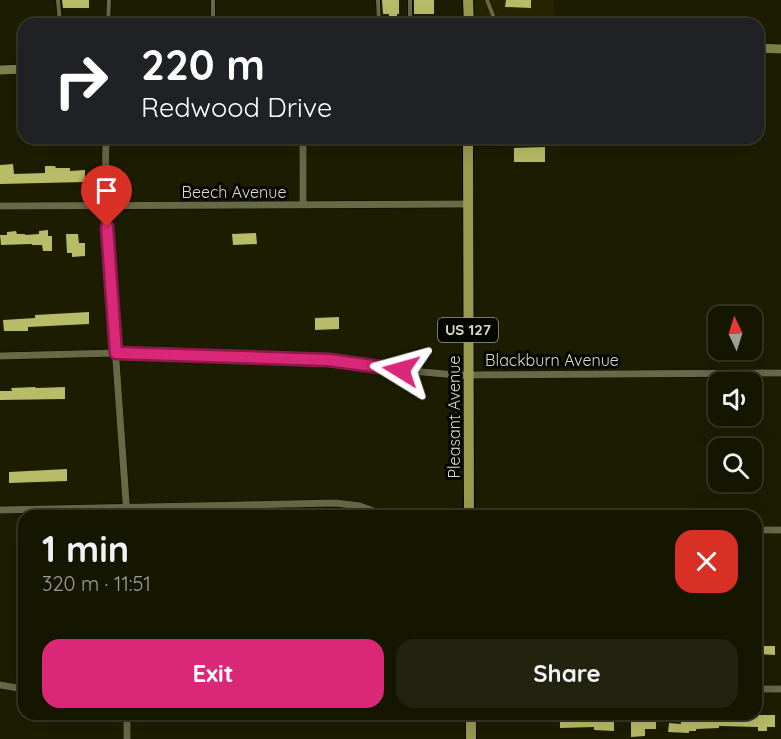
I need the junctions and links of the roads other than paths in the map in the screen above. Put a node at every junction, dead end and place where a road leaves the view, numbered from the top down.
1 (58, 0) edge
2 (109, 0) edge
3 (213, 0) edge
4 (378, 0) edge
5 (410, 0) edge
6 (468, 0) edge
7 (487, 0) edge
8 (60, 18) edge
9 (108, 18) edge
10 (213, 18) edge
11 (379, 18) edge
12 (409, 18) edge
13 (469, 18) edge
14 (494, 18) edge
15 (764, 48) edge
16 (781, 49) edge
17 (18, 69) edge
18 (0, 70) edge
19 (106, 144) edge
20 (303, 144) edge
21 (468, 144) edge
22 (303, 204) junction
23 (468, 204) junction
24 (0, 206) edge
25 (105, 206) junction
26 (116, 353) junction
27 (0, 356) edge
28 (781, 373) edge
29 (468, 374) junction
30 (127, 507) junction
31 (0, 510) edge
32 (371, 510) edge
33 (469, 510) edge
34 (762, 530) edge
35 (781, 530) edge
36 (0, 685) edge
37 (18, 688) edge
38 (762, 689) edge
39 (781, 689) edge
40 (127, 720) edge
41 (471, 720) edge
42 (127, 739) edge
43 (471, 739) edge

1 - 8 lane
2 - 9 lane
3 - 10 lane
4 - 11 lane
5 - 12 lane
6 - 13 main road
7 - 14 lane
15 - 16 street
17 - 18 street
19 - 25 street
20 - 22 street
21 - 23 main road, Pleasant Avenue / US 127
22 - 23 street, Beech Avenue
22 - 25 street, Beech Avenue
23 - 29 main road, Pleasant Avenue / US 127
24 - 25 street, Beech Avenue
25 - 26 street
26 - 27 street, Blackburn Avenue
26 - 29 street, Blackburn Avenue
26 - 30 street
28 - 29 street, Blackburn Avenue
29 - 33 main road, Pleasant Avenue / US 127
30 - 31 street
30 - 32 street
34 - 35 street
36 - 37 street
38 - 39 street
40 - 42 street
41 - 43 main road

